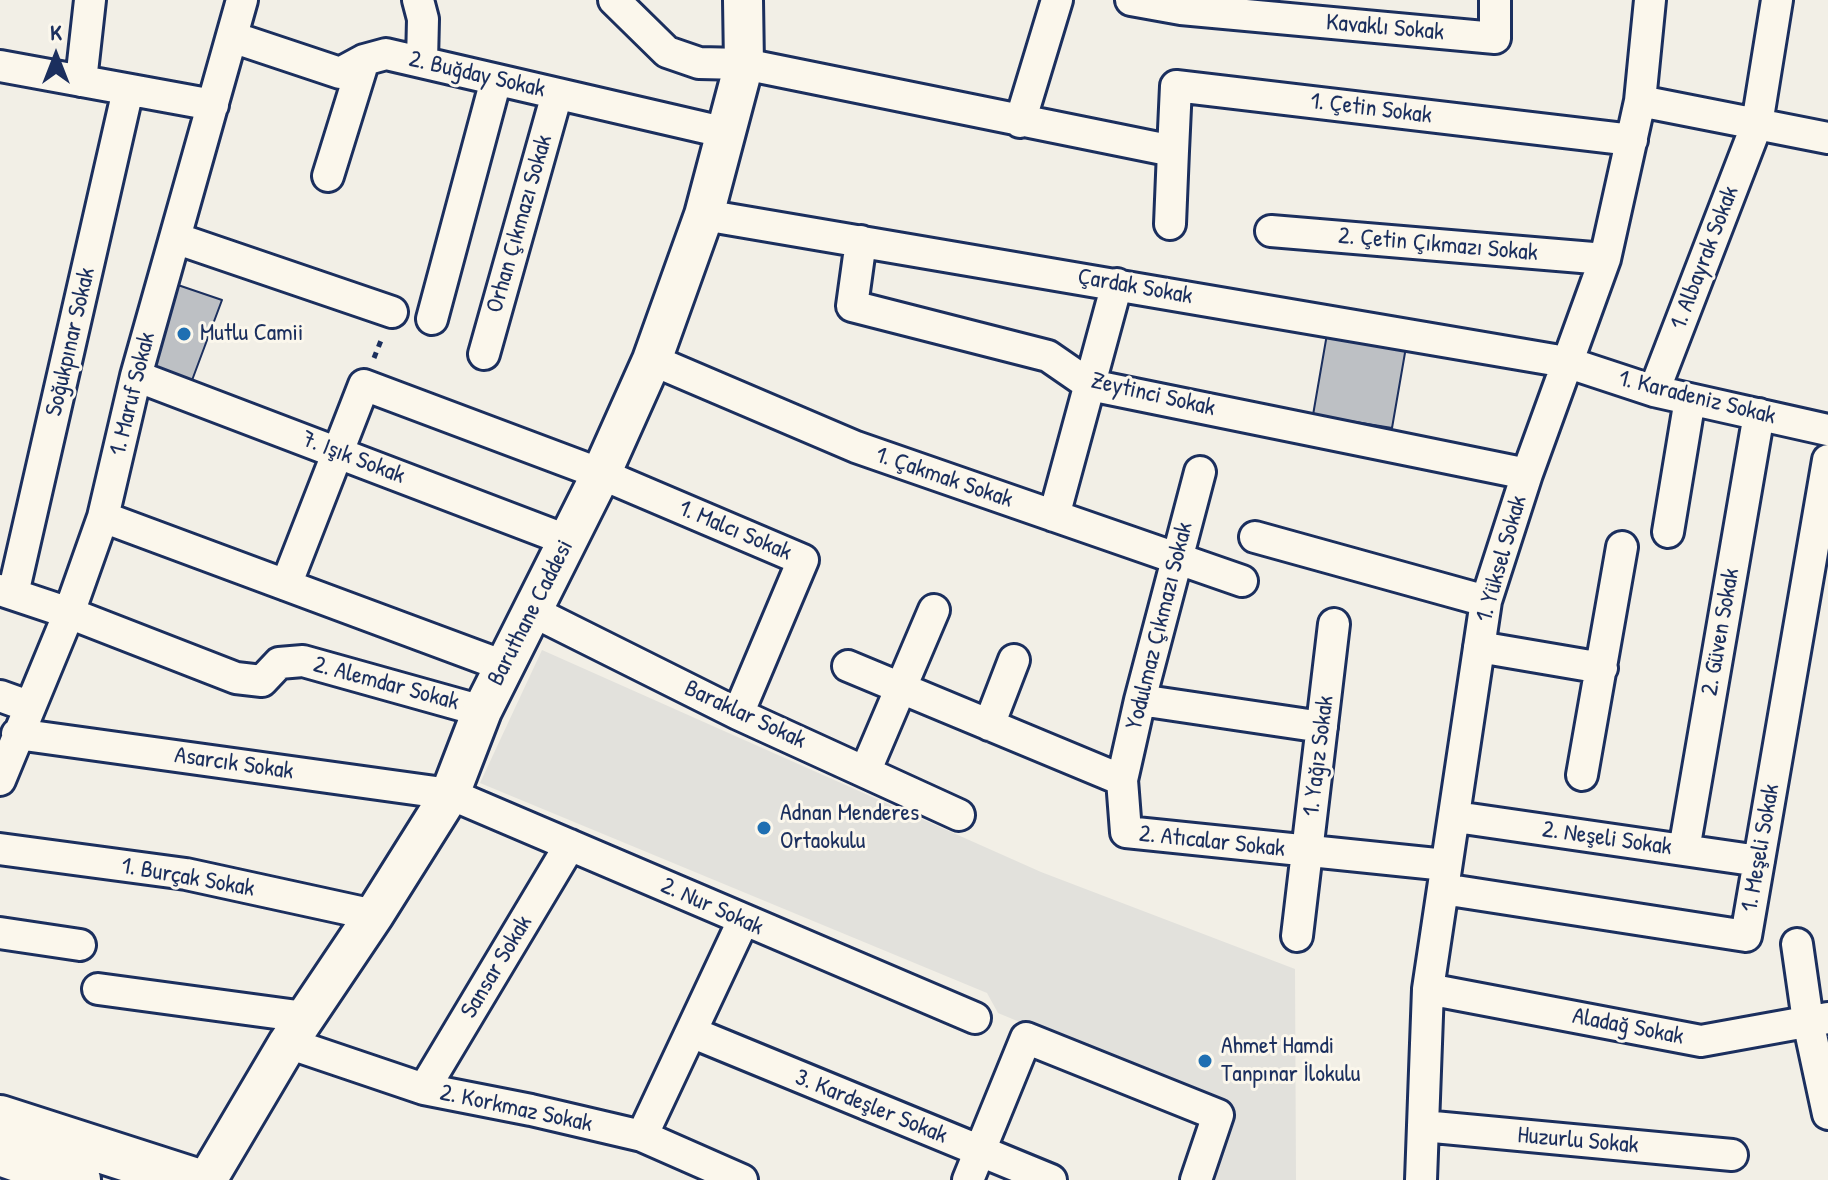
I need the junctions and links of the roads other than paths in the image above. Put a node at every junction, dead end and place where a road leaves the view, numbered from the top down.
1 (90, 0) edge
2 (242, 0) edge
3 (418, 0) edge
4 (614, 0) edge
5 (743, 0) edge
6 (1057, 0) edge
7 (1131, 0) edge
8 (1495, 0) edge
9 (1650, 0) edge
10 (1777, 0) edge
11 (1345, 12) edge
12 (232, 37) junction
13 (364, 60) junction
14 (422, 62) junction
15 (744, 64) junction
16 (0, 68) edge
17 (496, 80) junction
18 (81, 81) junction
19 (128, 90) junction
20 (557, 94) junction
21 (1640, 101) junction
22 (213, 105) junction
23 (1020, 122) junction
24 (1757, 124) junction
25 (727, 133) junction
26 (1828, 138) edge
27 (1632, 140) junction
28 (1173, 151) junction
29 (328, 176) dead end
30 (704, 215) junction
31 (1170, 224) dead end
32 (1271, 231) dead end
33 (175, 238) junction
34 (861, 241) junction
35 (1605, 259) junction
36 (1117, 284) junction
37 (392, 312) road end
38 (432, 319) dead end
39 (484, 354) dead end
40 (652, 360) junction
41 (1566, 362) junction
42 (136, 376) junction
43 (1090, 385) junction
44 (1654, 391) junction
45 (1690, 399) junction
46 (1759, 414) junction
47 (1828, 430) edge
48 (336, 452) junction
49 (1828, 460) edge
50 (1200, 472) dead end
51 (601, 474) junction
52 (1527, 474) junction
53 (1054, 516) junction
54 (103, 517) junction
55 (1668, 532) dead end
56 (1255, 537) dead end
57 (569, 541) junction
58 (1622, 547) dead end
59 (1177, 558) junction
60 (1242, 581) dead end
61 (286, 585) junction
62 (6, 592) edge
63 (1486, 601) junction
64 (934, 610) dead end
65 (532, 611) junction
66 (69, 613) junction
67 (1334, 624) dead end
68 (1479, 647) junction
69 (1014, 660) dead end
70 (504, 666) junction
71 (848, 666) dead end
72 (1602, 668) junction
73 (901, 688) junction
74 (1140, 700) junction
75 (14, 701) edge
76 (482, 711) junction
77 (738, 714) junction
78 (989, 725) junction
79 (1322, 727) junction
80 (17, 734) junction
81 (865, 772) junction
82 (1582, 775) dead end
83 (0, 780) edge
84 (1122, 780) junction
85 (450, 794) junction
86 (959, 815) dead end
87 (1456, 817) junction
88 (570, 845) junction
89 (0, 849) edge
90 (1684, 850) junction
91 (1308, 852) junction
92 (1759, 861) junction
93 (1445, 877) junction
94 (374, 915) junction
95 (743, 921) junction
96 (0, 933) edge
97 (1297, 936) dead end
98 (1797, 944) dead end
99 (80, 945) dead end
100 (98, 989) dead end
101 (1428, 989) junction
102 (975, 1018) dead end
103 (1818, 1019) edge
104 (297, 1030) junction
105 (691, 1032) junction
106 (424, 1089) junction
107 (1828, 1114) edge
108 (0, 1118) edge
109 (1423, 1126) junction
110 (642, 1136) junction
111 (979, 1151) junction
112 (0, 1153) edge
113 (1732, 1155) dead end
114 (78, 1180) edge
115 (193, 1180) edge
116 (207, 1180) edge
117 (742, 1180) edge
118 (968, 1180) edge
119 (1051, 1180) edge
120 (1196, 1180) edge
121 (1421, 1180) edge

1 - 18 street
2 - 12 street, 1. Maruf Sokak
3 - 14 street
4 - 15 street
5 - 15 street, Baruthane Caddesi
6 - 23 street
7 - 11 street, Kavaklı Sokak
8 - 11 street, Kavaklı Sokak
9 - 21 street, 1. Yüksel Sokak
10 - 24 street, 1. Albayrak Sokak
12 - 13 street, 2. Buğday Sokak
12 - 22 street, 1. Maruf Sokak
13 - 14 street, 2. Buğday Sokak
13 - 29 street
14 - 17 street, 2. Buğday Sokak
15 - 23 street
15 - 25 street, Baruthane Caddesi
16 - 18 street
17 - 20 street, 2. Buğday Sokak
17 - 38 street
18 - 19 street
19 - 22 street
19 - 62 street, Soğukpınar Sokak
20 - 25 street, 2. Buğday Sokak
20 - 39 street, Orhan Çıkmazı Sokak
21 - 24 street
21 - 27 street, 1. Yüksel Sokak
22 - 33 street, 1. Maruf Sokak
23 - 28 street
24 - 26 street
24 - 44 street, 1. Albayrak Sokak
25 - 30 street, Baruthane Caddesi
27 - 28 street, 1. Çetin Sokak
27 - 35 street, 1. Yüksel Sokak
28 - 31 street, 1. Çetin Sokak
30 - 34 street, Çardak Sokak
30 - 40 street, Baruthane Caddesi
32 - 35 street, 2. Çetin Çıkmazı Sokak
33 - 37 street
33 - 42 street, 1. Maruf Sokak
34 - 36 street, Çardak Sokak
34 - 43 street, Zeytinci Sokak
35 - 41 street, 1. Yüksel Sokak
36 - 41 street, Çardak Sokak
36 - 43 street
40 - 51 street, Baruthane Caddesi
40 - 53 street, 1. Çakmak Sokak
41 - 44 street, 1. Karadeniz Sokak
41 - 52 street, 1. Yüksel Sokak
42 - 48 street, 7. Işık Sokak
42 - 54 street, 1. Maruf Sokak
43 - 52 street, Zeytinci Sokak
43 - 53 street
44 - 45 street, 1. Karadeniz Sokak
45 - 46 street, 1. Karadeniz Sokak
45 - 55 street
46 - 47 street, 1. Karadeniz Sokak
46 - 90 street, 2. Güven Sokak
48 - 51 street
48 - 57 street, 7. Işık Sokak
48 - 61 street
49 - 92 street, 1. Meşeli Sokak
50 - 59 street, Yodulmaz Çıkmazı Sokak
51 - 57 street, Baruthane Caddesi
51 - 77 street, 1. Malcı Sokak
52 - 63 street, 1. Yüksel Sokak
53 - 59 street, 1. Çakmak Sokak
54 - 61 street
54 - 66 street, 1. Maruf Sokak
56 - 63 street
57 - 65 street, Baruthane Caddesi
58 - 72 street
59 - 60 street, 1. Çakmak Sokak
59 - 74 street, Yodulmaz Çıkmazı Sokak
61 - 70 street
62 - 66 street
63 - 68 street, 1. Yüksel Sokak
64 - 73 street
65 - 70 street, Baruthane Caddesi
65 - 77 street, Baraklar Sokak
66 - 75 street, 1. Maruf Sokak
66 - 76 street, 2. Alemdar Sokak
67 - 79 street, 1. Yağız Sokak
68 - 72 street
68 - 87 street, 1. Yüksel Sokak
69 - 78 street
70 - 76 street, Baruthane Caddesi
71 - 73 street
72 - 82 street
73 - 78 street
73 - 81 street
74 - 79 street
74 - 84 street, Yodulmaz Çıkmazı Sokak
75 - 80 street, 1. Maruf Sokak
76 - 85 street, Baruthane Caddesi
77 - 81 street, Baraklar Sokak
78 - 84 street
79 - 91 street, 1. Yağız Sokak
80 - 83 street, 1. Maruf Sokak
80 - 85 street, Asarcık Sokak
81 - 86 street, Baraklar Sokak
84 - 91 street, 2. Atıcalar Sokak
85 - 88 street, 2. Nur Sokak
85 - 94 street, Baruthane Caddesi
87 - 90 street, 2. Neşeli Sokak
87 - 93 street, 1. Yüksel Sokak
88 - 95 street, 2. Nur Sokak
88 - 106 street, Sansar Sokak
89 - 94 street, 1. Burçak Sokak
90 - 92 street, 2. Neşeli Sokak
91 - 93 street, 2. Atıcalar Sokak
91 - 97 street, 1. Yağız Sokak
92 - 93 street, 1. Meşeli Sokak
93 - 101 street, 1. Yüksel Sokak
94 - 104 street, Baruthane Caddesi
95 - 102 street, 2. Nur Sokak
95 - 105 street
96 - 99 street
98 - 103 street
100 - 104 street, 2. Korkmaz Sokak
101 - 103 street, Aladağ Sokak
101 - 109 street, 1. Yüksel Sokak
103 - 107 street
104 - 106 street, 2. Korkmaz Sokak
104 - 116 street, Baruthane Caddesi
105 - 110 street
105 - 111 street, 3. Kardeşler Sokak
106 - 110 street, 2. Korkmaz Sokak
108 - 115 main road
109 - 113 street, Huzurlu Sokak
109 - 121 street, 1. Yüksel Sokak
110 - 117 street, 2. Korkmaz Sokak
111 - 118 street
111 - 119 street, 3. Kardeşler Sokak
111 - 120 street
112 - 114 main road

